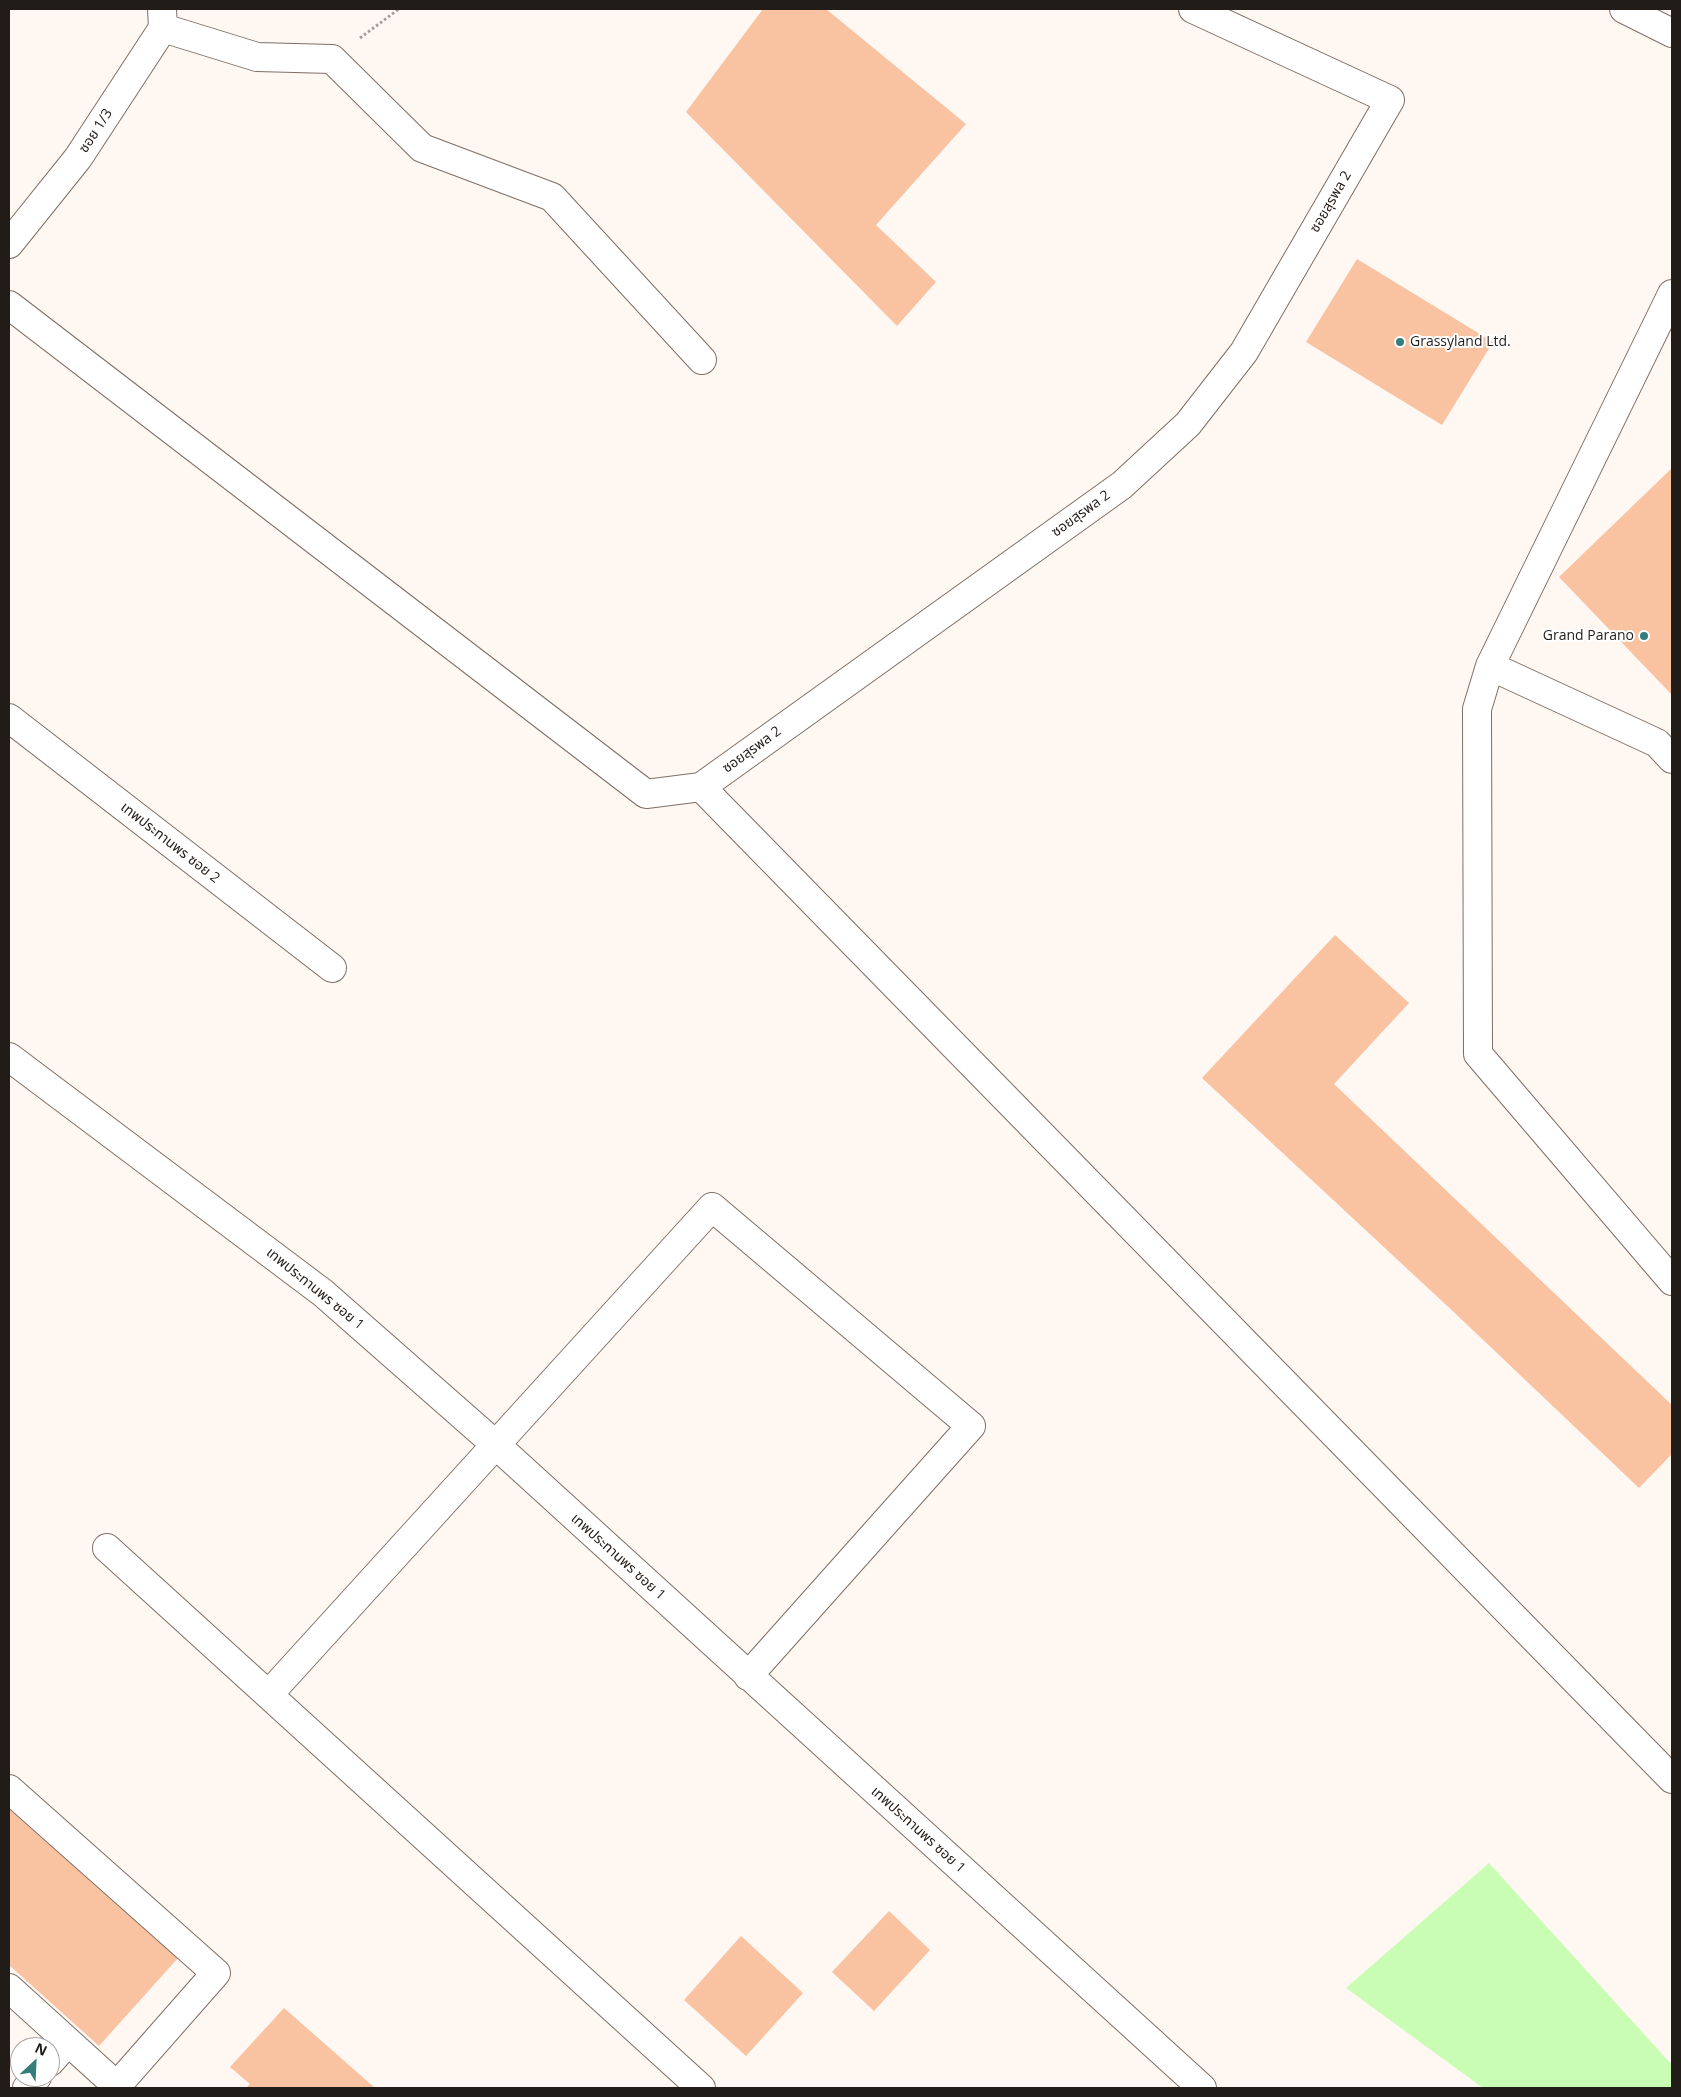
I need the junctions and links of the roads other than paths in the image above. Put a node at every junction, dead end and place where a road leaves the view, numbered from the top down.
1 (1624, 9) edge
2 (1203, 11) edge
3 (163, 19) edge
4 (1672, 33) edge
5 (9, 244) edge
6 (1672, 294) edge
7 (9, 305) edge
8 (702, 360) dead end
9 (1490, 666) junction
10 (9, 718) edge
11 (1672, 759) edge
12 (701, 787) junction
13 (332, 968) dead end
14 (9, 1057) edge
15 (1672, 1281) edge
16 (496, 1445) junction
17 (107, 1548) dead end
18 (748, 1676) junction
19 (269, 1694) junction
20 (1672, 1779) edge
21 (9, 1789) edge
22 (9, 1988) edge
23 (68, 2042) junction
24 (60, 2051) edge
25 (116, 2087) edge
26 (701, 2088) edge
27 (1202, 2088) edge

1 - 4 street
2 - 12 street, ซอยสุรพล 2
3 - 5 street, ซอย 1/3
3 - 8 street
6 - 9 street
7 - 12 street, ซอยสุรพล 2
9 - 11 street
9 - 15 street
10 - 13 street, เทพประทานพร ซอย 2
12 - 20 street
14 - 16 street, เทพประทานพร ซอย 1
16 - 18 street, เทพประทานพร ซอย 1
16 - 18 street
16 - 19 street
17 - 19 street
18 - 27 street, เทพประทานพร ซอย 1
19 - 26 street
21 - 25 street
22 - 23 street
23 - 24 street
23 - 25 street

